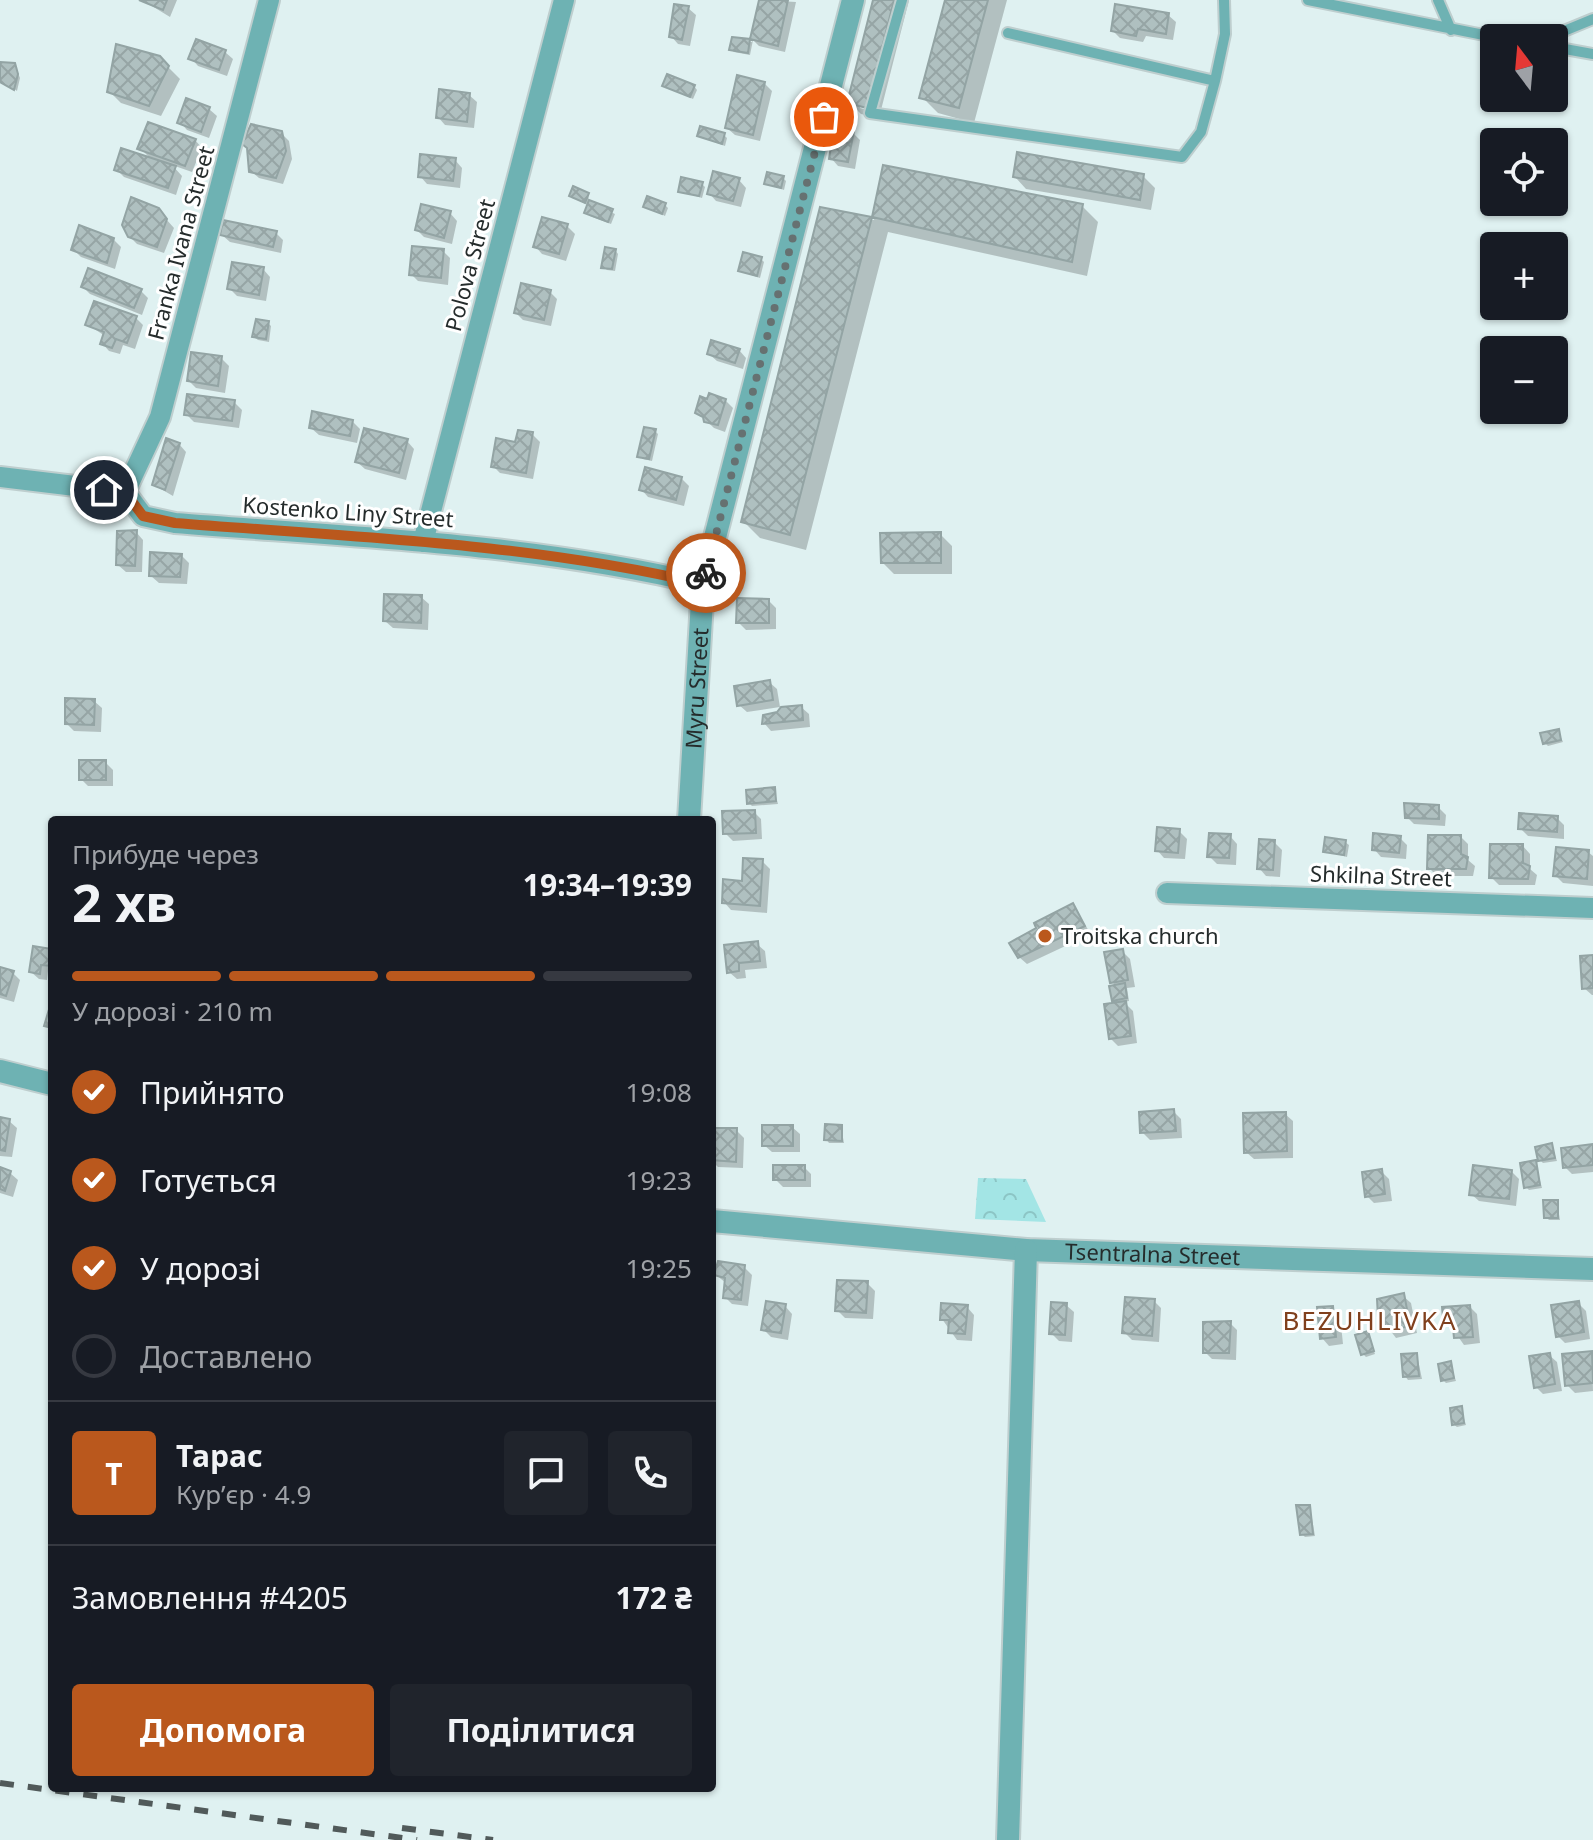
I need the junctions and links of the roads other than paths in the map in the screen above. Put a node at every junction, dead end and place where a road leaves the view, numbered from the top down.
1 (269, 0) edge
2 (564, 0) edge
3 (853, 0) edge
4 (902, 0) edge
5 (1224, 0) edge
6 (1308, 0) edge
7 (1438, 0) edge
8 (1593, 19) edge
9 (1568, 29) edge
10 (1451, 30) junction
11 (1008, 33) dead end
12 (1480, 35) edge
13 (1568, 50) edge
14 (1593, 54) edge
15 (1215, 81) junction
16 (0, 477) edge
17 (125, 492) junction
18 (423, 542) junction
19 (703, 584) junction
20 (689, 816) edge
21 (1167, 893) dead end
22 (1593, 908) edge
23 (0, 1071) edge
24 (48, 1083) edge
25 (716, 1221) edge
26 (1026, 1250) junction
27 (1593, 1269) edge
28 (1008, 1840) edge

1 - 17 street, Franka Ivana Street
2 - 18 street, Polova Street
3 - 19 street, Myru Street
4 - 15 lane
5 - 15 lane
6 - 10 lane
7 - 10 lane
8 - 9 lane
10 - 12 lane
11 - 15 lane
13 - 14 lane
16 - 17 street
17 - 18 street, Kostenko Liny Street
18 - 19 street, Kostenko Liny Street
19 - 20 street, Myru Street
21 - 22 street, Shkilna Street
23 - 24 street
25 - 26 street, Tsentralna Street
26 - 27 street, Tsentralna Street
26 - 28 street

